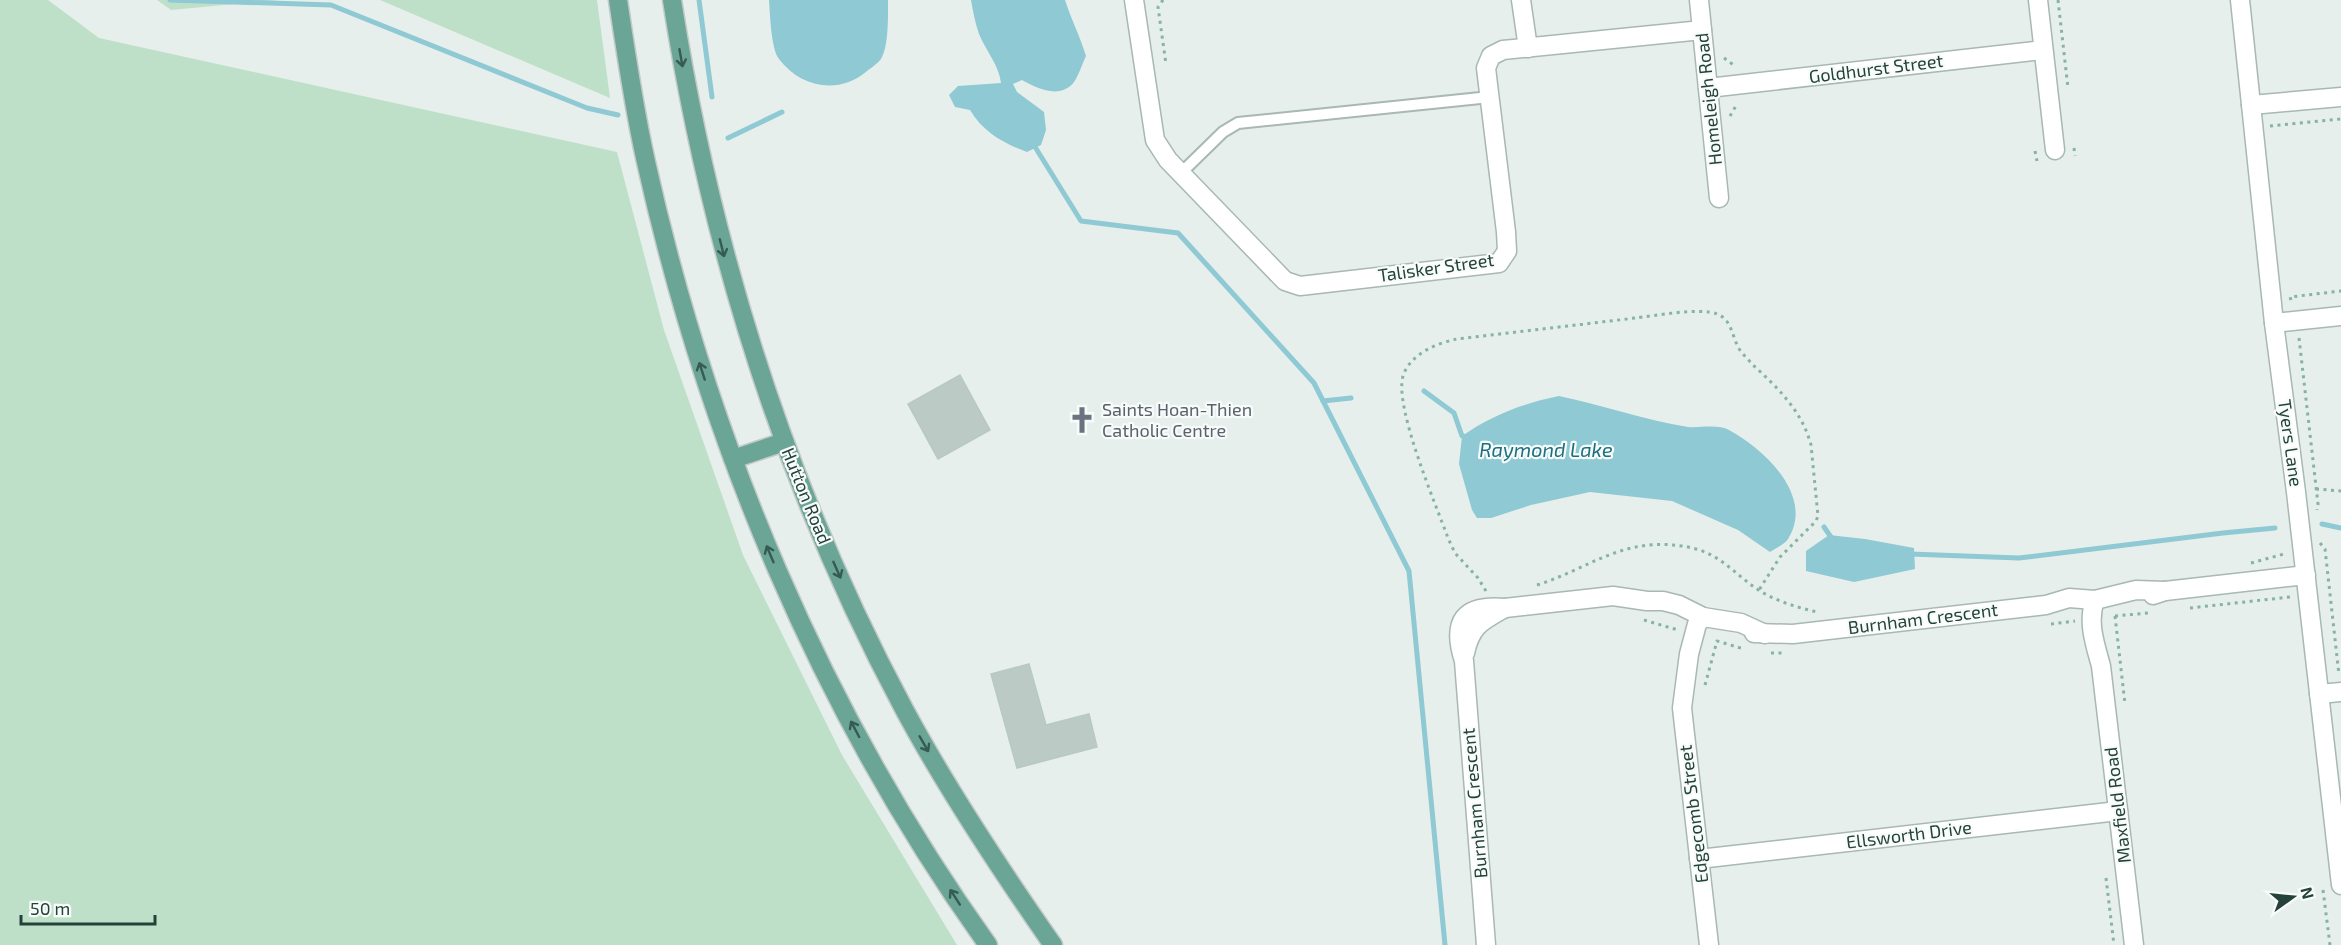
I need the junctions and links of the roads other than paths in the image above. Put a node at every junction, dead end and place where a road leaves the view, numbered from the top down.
1 (618, 0) edge
2 (672, 0) edge
3 (1134, 0) edge
4 (1521, 0) edge
5 (1699, 0) edge
6 (2038, 0) edge
7 (2240, 0) edge
8 (1702, 30) junction
9 (1528, 48) junction
10 (2043, 50) junction
11 (1708, 88) junction
12 (1490, 97) junction
13 (2341, 97) edge
14 (2251, 105) junction
15 (2055, 150) dead end
16 (1181, 174) junction
17 (1719, 198) dead end
18 (2341, 316) edge
19 (2274, 323) junction
20 (784, 442) junction
21 (733, 459) junction
22 (2306, 575) junction
23 (2090, 610) junction
24 (1701, 622) junction
25 (2341, 692) edge
26 (2319, 694) junction
27 (2118, 811) junction
28 (1699, 859) junction
29 (2341, 885) edge
30 (988, 945) edge
31 (1053, 945) edge
32 (1486, 945) edge
33 (1709, 945) edge
34 (2134, 945) edge

21 -> 1 main road
2 -> 20 main road, Hutton Road
3 - 16 street, Talisker Street
4 - 9 street
5 - 8 street, Homeleigh Road
6 - 10 street
7 - 14 street, Tyers Lane
8 - 9 street, Talisker Street
8 - 11 street, Homeleigh Road
9 - 12 street, Talisker Street
10 - 11 street, Goldhurst Street
10 - 15 street
11 - 17 street, Homeleigh Road
12 - 16 lane
12 - 16 street, Talisker Street
13 - 14 street
14 - 19 street, Tyers Lane
18 - 19 street
19 - 22 street, Tyers Lane
20 - 21 main road
20 -> 31 main road, Hutton Road
30 -> 21 main road
22 - 23 street, Burnham Crescent
22 - 26 street, Tyers Lane
23 - 24 street, Burnham Crescent
23 - 27 street, Maxfield Road
24 - 28 street, Edgecomb Street
24 - 32 street, Burnham Crescent
25 - 26 street
26 - 29 street, Tyers Lane
27 - 28 street, Ellsworth Drive
27 - 34 street, Maxfield Road
28 - 33 street, Edgecomb Street

